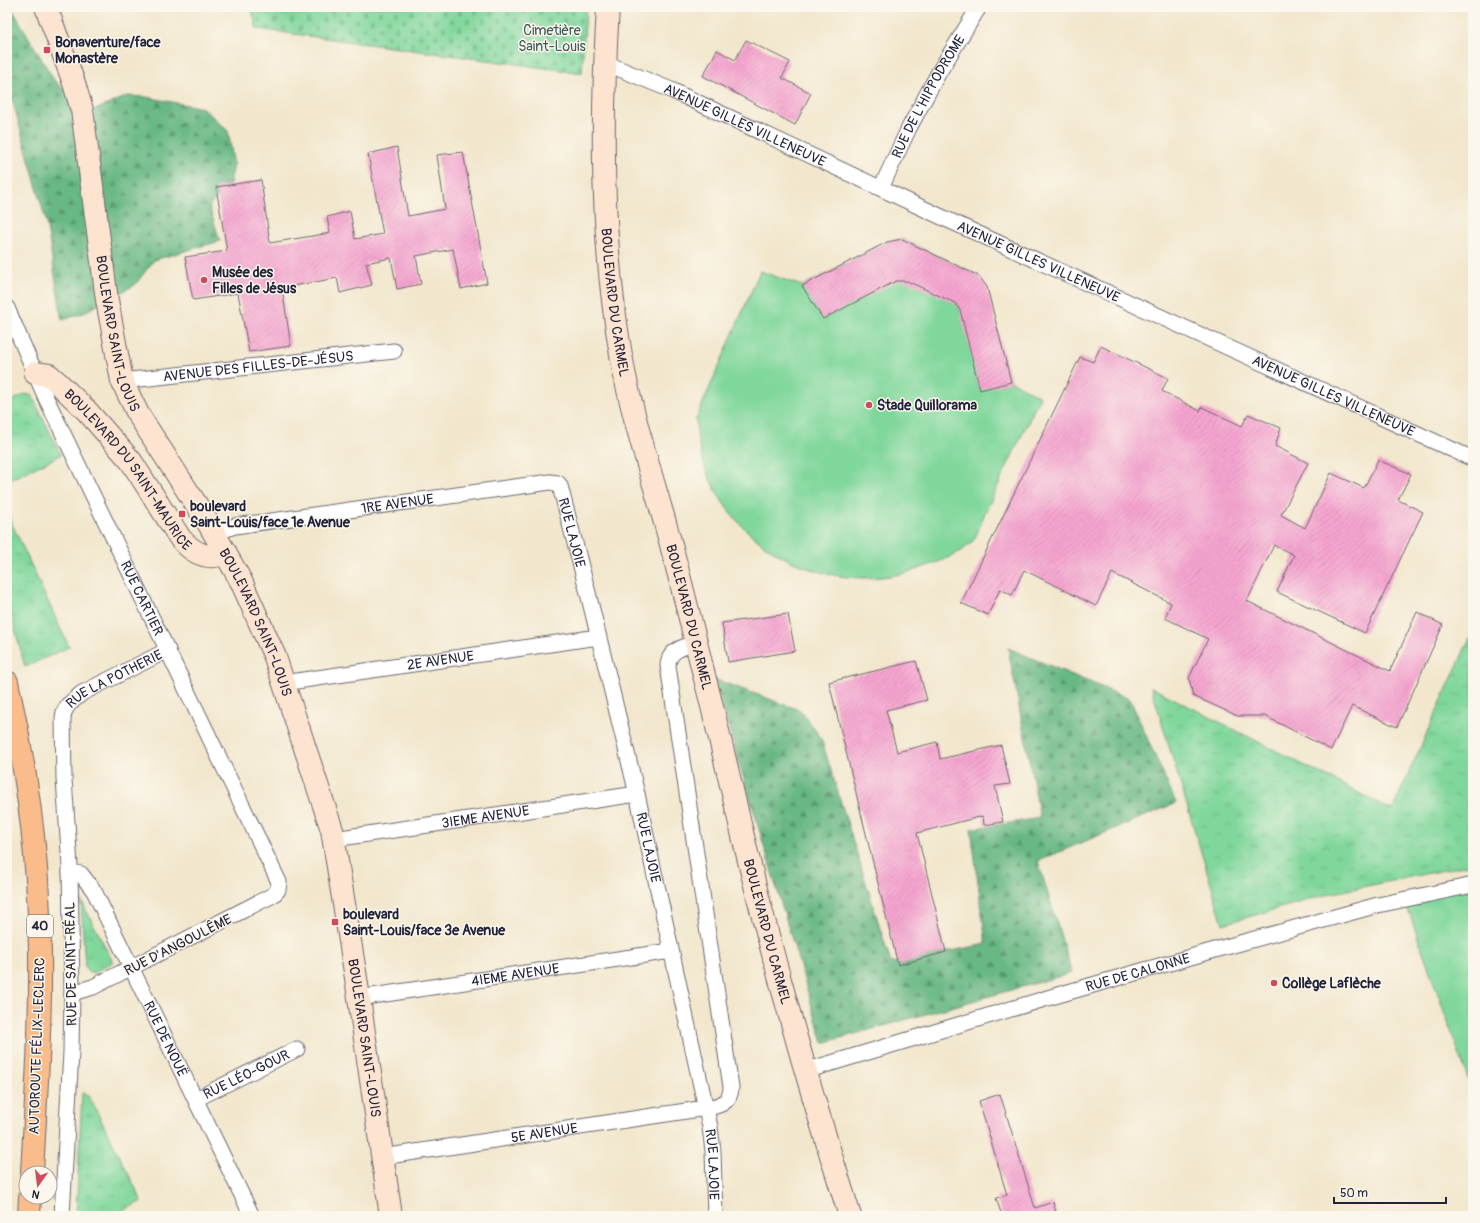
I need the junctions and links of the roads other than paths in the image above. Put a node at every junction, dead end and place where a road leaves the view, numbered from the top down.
1 (46, 7) edge
2 (608, 7) edge
3 (979, 7) edge
4 (605, 63) junction
5 (881, 188) junction
6 (7, 308) edge
7 (394, 351) dead end
8 (35, 373) junction
9 (122, 381) junction
10 (1473, 459) edge
11 (558, 484) joint
12 (215, 533) junction
13 (226, 553) junction
14 (598, 637) junction
15 (696, 643) junction
16 (168, 650) junction
17 (7, 682) edge
18 (283, 683) junction
19 (64, 712) joint
20 (637, 794) junction
21 (334, 839) junction
22 (70, 872) junction
23 (1473, 885) edge
24 (279, 887) joint
25 (671, 951) junction
26 (132, 969) junction
27 (72, 993) junction
28 (359, 998) junction
29 (297, 1049) dead end
30 (805, 1071) junction
31 (196, 1099) junction
32 (706, 1108) junction
33 (382, 1157) junction
34 (32, 1165) edge
35 (30, 1205) edge
36 (29, 1216) edge
37 (62, 1216) edge
38 (252, 1216) edge
39 (391, 1216) edge
40 (715, 1216) edge
41 (850, 1216) edge

1 - 9 street, BOULEVARD SAINT-LOUIS
2 - 4 street, BOULEVARD DU CARMEL
3 - 5 street, RUE DE L'HIPPODROME
4 - 5 street, AVENUE GILLES VILLENEUVE
4 - 15 street, BOULEVARD DU CARMEL
5 - 10 street, AVENUE GILLES VILLENEUVE
6 - 8 street, RUE CARTIER
7 - 9 street, AVENUE DES FILLES-DE-JÉSUS
8 - 13 street, BOULEVARD DU SAINT-MAURICE
8 - 16 street, RUE CARTIER
9 - 12 street, BOULEVARD SAINT-LOUIS
11 - 12 street, 1RE AVENUE
11 - 14 street, RUE LAJOIE
12 - 13 street, BOULEVARD SAINT-LOUIS
13 - 18 street, BOULEVARD SAINT-LOUIS
14 - 18 street, 2E AVENUE
14 - 20 street, RUE LAJOIE
15 - 30 street, BOULEVARD DU CARMEL
15 - 32 street, 5E AVENUE
16 - 19 street, RUE LA POTHERIE
16 - 24 street, RUE CARTIER
17 - 34 highway, AUTOROUTE FÉLIX-LECLERC / 40
18 - 21 street, BOULEVARD SAINT-LOUIS
19 - 22 street, RUE DE SAINT-RÉAL
20 - 21 street, 3IEME AVENUE
20 - 25 street, RUE LAJOIE
21 - 28 street, BOULEVARD SAINT-LOUIS
22 - 26 street, RUE DE NOUË
22 - 27 street, RUE DE SAINT-RÉAL
23 - 30 street, RUE DE CALONNE
24 - 26 street, RUE D'ANGOULÊME
25 - 28 street, 4IEME AVENUE
25 - 32 street, RUE LAJOIE
26 - 27 street, RUE D'ANGOULÊME
26 - 31 street, RUE DE NOUË
27 - 37 street, RUE DE SAINT-RÉAL
28 - 33 street, BOULEVARD SAINT-LOUIS
29 - 31 street, RUE LÉO-GOUR
30 - 41 street, BOULEVARD DU CARMEL
31 - 38 street, RUE DE NOUË
32 - 33 street, 5E AVENUE
32 - 40 street, RUE LAJOIE
33 - 39 street, BOULEVARD SAINT-LOUIS
35 - 36 highway

